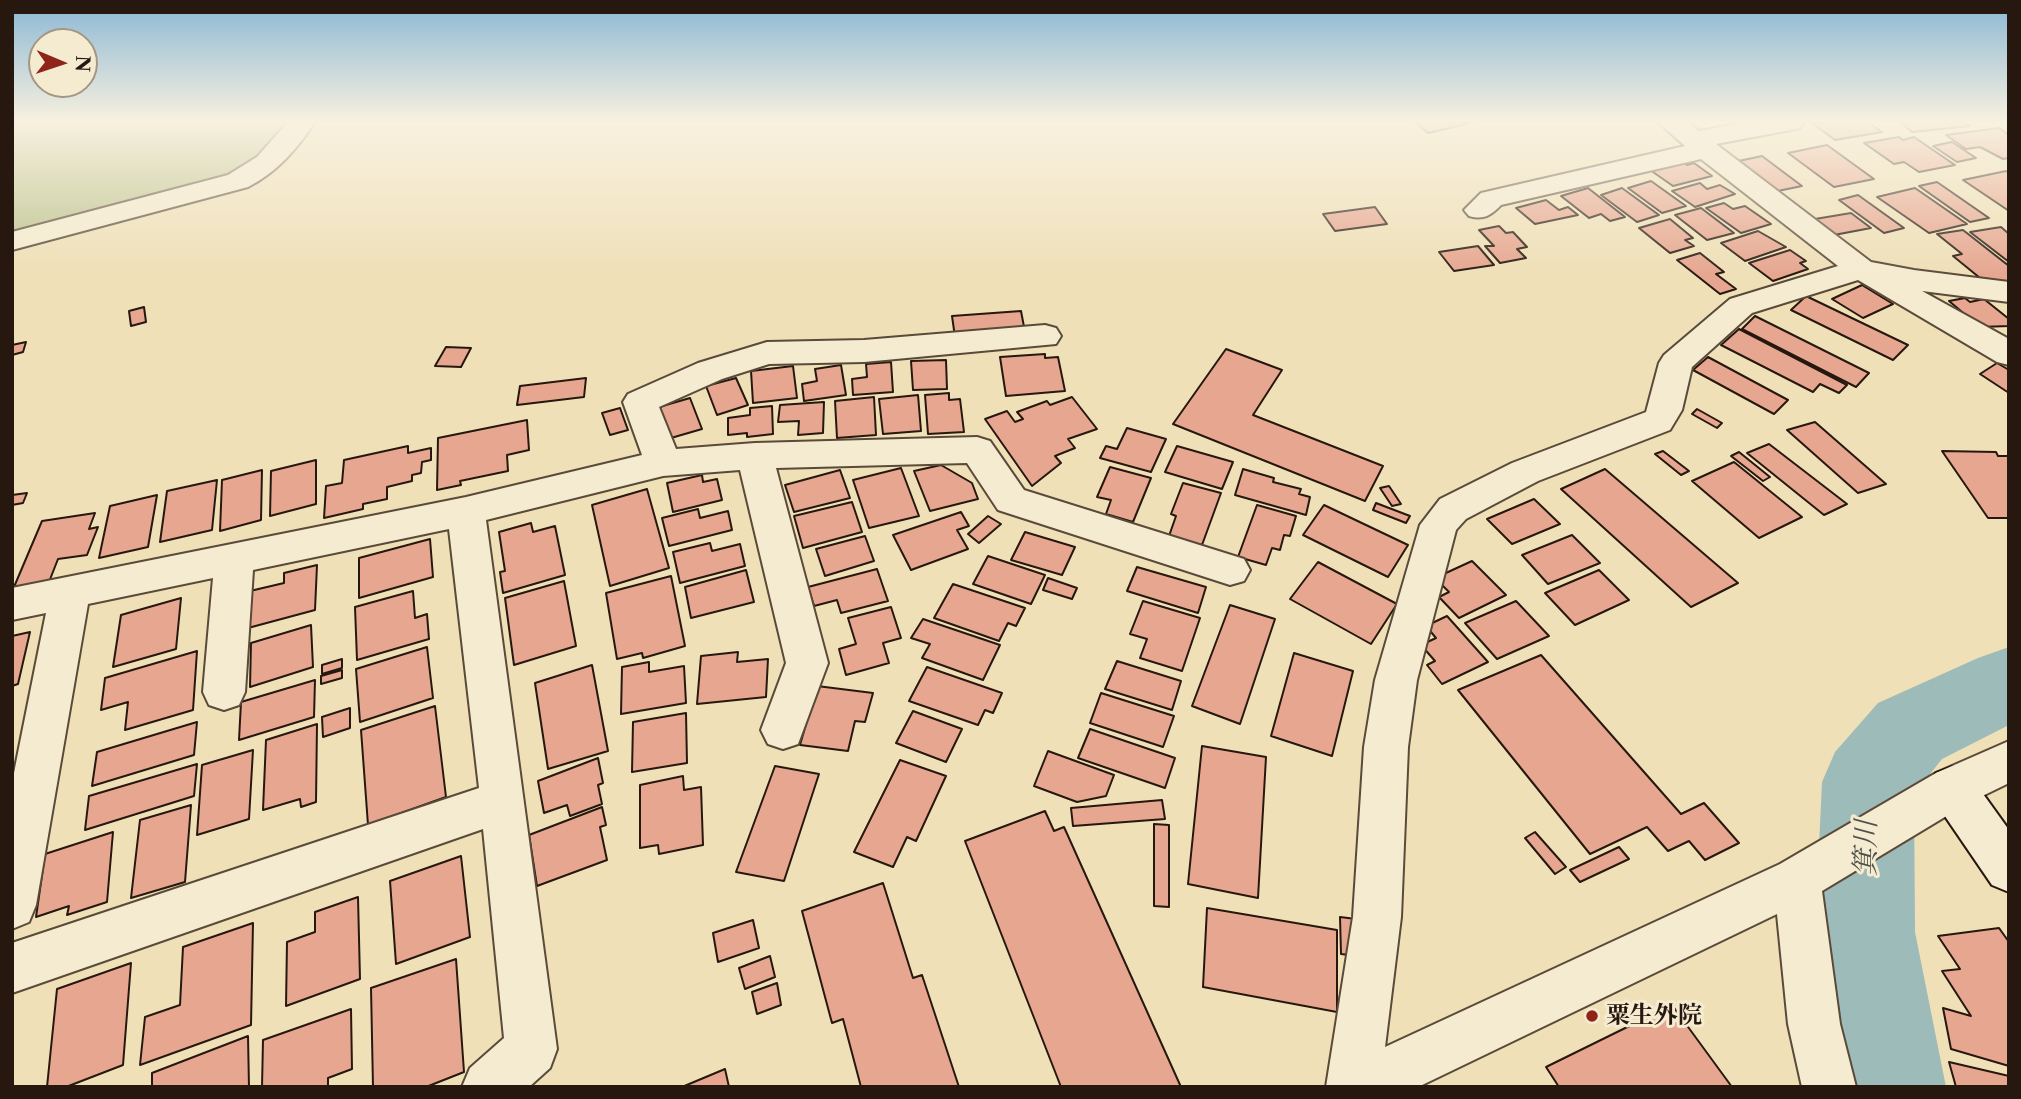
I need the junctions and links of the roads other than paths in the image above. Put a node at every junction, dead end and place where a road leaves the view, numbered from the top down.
1 (254, 173) edge
2 (1574, 173) edge
3 (1737, 173) edge
4 (1479, 210) dead end
5 (12, 241) edge
6 (1861, 269) junction
7 (2009, 292) edge
8 (1045, 336) dead end
9 (2009, 354) edge
10 (755, 456) junction
11 (663, 463) junction
12 (466, 511) junction
13 (234, 557) junction
14 (1230, 570) dead end
15 (70, 593) junction
16 (12, 604) edge
17 (224, 692) dead end
18 (783, 730) dead end
19 (2009, 761) edge
20 (1935, 800) junction
21 (503, 801) junction
22 (2009, 869) edge
23 (1797, 880) junction
24 (12, 905) edge
25 (12, 968) edge
26 (489, 1087) edge
27 (1353, 1087) edge
28 (1359, 1087) edge
29 (1829, 1087) edge

1 - 5 street
2 - 4 street
3 - 6 street
6 - 7 street
6 - 9 street
6 - 27 street
8 - 11 street
10 - 11 street
10 - 14 street
10 - 18 street
11 - 12 street
12 - 13 street
12 - 21 street
13 - 15 street
13 - 17 street
15 - 16 street
15 - 24 street
19 - 20 street
20 - 22 street
20 - 23 street
21 - 25 street
21 - 26 street
23 - 28 street
23 - 29 street

